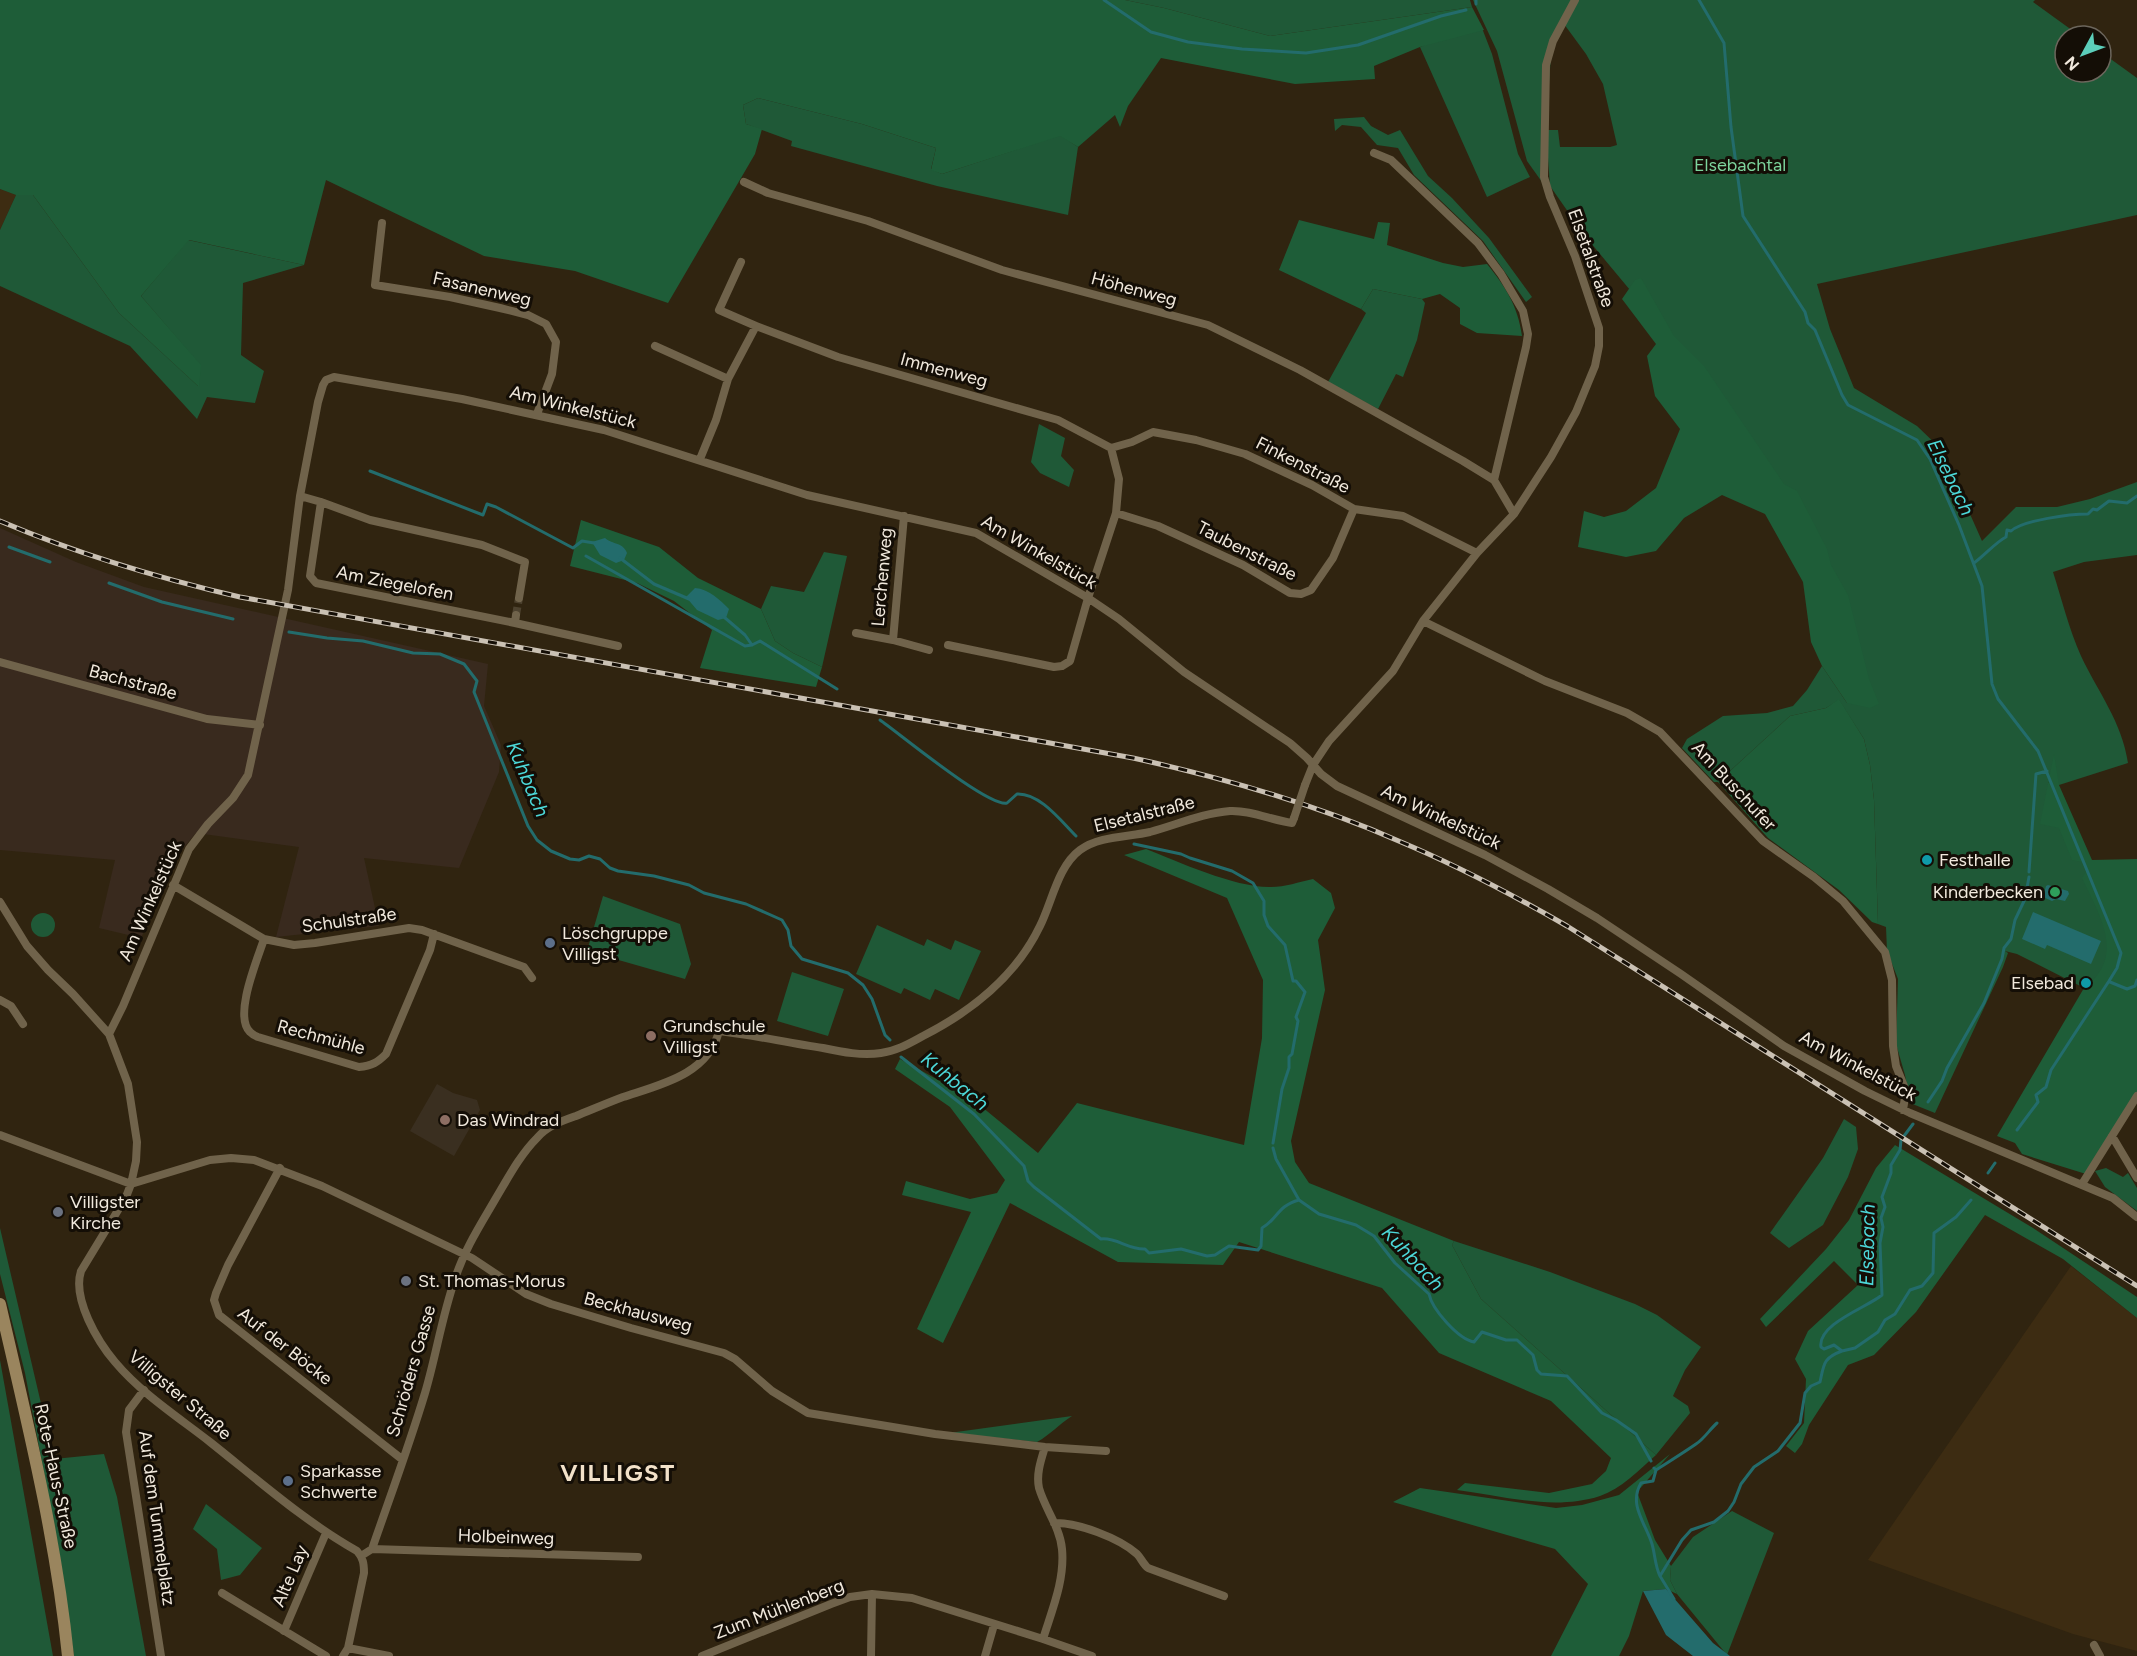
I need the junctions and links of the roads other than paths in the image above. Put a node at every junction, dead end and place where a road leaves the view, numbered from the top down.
1 (1575, 0) edge
2 (1374, 153) dead end
3 (744, 182) dead end
4 (382, 223) dead end
5 (741, 262) dead end
6 (756, 326) junction
7 (655, 346) dead end
8 (728, 379) junction
9 (537, 414) junction
10 (1111, 448) junction
11 (700, 459) junction
12 (1494, 480) junction
13 (300, 496) junction
14 (321, 502) junction
15 (1354, 509) junction
16 (1116, 513) junction
17 (1514, 514) junction
18 (904, 516) junction
19 (1477, 554) junction
20 (519, 598) tunnel mouth
21 (1088, 598) junction
22 (1423, 621) junction
23 (856, 633) dead end
24 (893, 640) junction
25 (948, 645) dead end
26 (618, 646) dead end
27 (929, 650) dead end
28 (0, 662) edge
29 (260, 725) junction
30 (1313, 765) junction
31 (172, 885) junction
32 (0, 902) edge
33 (434, 934) junction
34 (264, 939) junction
35 (532, 978) dead end
36 (0, 1000) edge
37 (23, 1024) dead end
38 (719, 1031) joint
39 (109, 1034) junction
40 (2137, 1096) edge
41 (1903, 1110) junction
42 (0, 1134) edge
43 (2112, 1136) junction
44 (280, 1168) junction
45 (2137, 1178) edge
46 (131, 1184) junction
47 (2082, 1184) junction
48 (2137, 1217) edge
49 (464, 1255) junction
50 (0, 1304) edge
51 (144, 1390) junction
52 (1045, 1447) junction
53 (1106, 1451) dead end
54 (403, 1460) junction
55 (1054, 1522) junction
56 (326, 1533) junction
57 (372, 1549) junction
58 (361, 1556) junction
59 (638, 1557) dead end
60 (222, 1593) dead end
61 (872, 1594) junction
62 (1224, 1596) dead end
63 (994, 1625) junction
64 (284, 1631) junction
65 (1043, 1639) junction
66 (2094, 1645) dead end
67 (345, 1652) edge
68 (68, 1656) edge
69 (161, 1656) edge
70 (326, 1656) edge
71 (389, 1656) edge
72 (702, 1656) edge
73 (871, 1656) edge
74 (985, 1656) edge
75 (1092, 1656) edge
76 (2100, 1656) edge

1 - 17 street, Elsetalstraße
2 - 12 street
3 - 12 street, Höhenweg
4 - 9 street, Fasanenweg
5 - 6 street, Immenweg
6 - 8 street
6 - 10 street, Immenweg
7 - 8 street
8 - 11 street
9 - 11 street, Am Winkelstück
9 - 13 street, Am Winkelstück
10 - 15 street, Finkenstraße
10 - 16 street
11 - 18 street, Am Winkelstück
12 - 17 street
13 - 14 street
13 - 29 street, Am Winkelstück
14 - 20 street
14 - 26 street, Am Ziegelofen
15 - 16 street, Taubenstraße
15 - 19 street, Finkenstraße
16 - 21 street
17 - 19 street, Elsetalstraße
18 - 21 street, Am Winkelstück
18 - 24 street, Lerchenweg
19 - 22 street, Elsetalstraße
21 - 25 street
21 - 30 street, Am Winkelstück
22 - 30 street, Elsetalstraße
22 - 41 street, Am Buschufer
23 - 24 street, Lerchenweg
24 - 27 street, Lerchenweg
28 - 29 street, Bachstraße
29 - 31 street, Am Winkelstück
30 - 38 street, Elsetalstraße, bridge
30 - 41 street, Am Winkelstück
31 - 34 street, Schulstraße
31 - 39 street, Am Winkelstück
32 - 39 street, Villigster Straße
33 - 34 street, Schulstraße
33 - 34 street, Rechmühle
33 - 35 street, Schulstraße
36 - 37 street
38 - 49 street, Schröders Gasse
39 - 46 street, Villigster Straße
40 - 43 street
41 - 47 street, Am Winkelstück
42 - 46 street
43 - 45 street
43 - 47 street
44 - 46 street, Beckhausweg
44 - 49 street, Beckhausweg
44 - 54 street, Auf der Böcke
46 - 51 street, Villigster Straße
47 - 48 street, Am Winkelstück
49 - 52 street, Beckhausweg
49 - 54 street, Schröders Gasse
50 - 68 main road, Rote-Haus-Straße
51 - 56 street, Villigster Straße
51 - 69 street, Auf dem Tummelplatz
52 - 53 street, Beckhausweg
52 - 55 street
54 - 57 street, Schröders Gasse
55 - 62 street
55 - 65 street
56 - 58 street, Villigster Straße
56 - 64 street, Alte Lay
57 - 58 street
57 - 59 street, Holbeinweg
58 - 67 street
60 - 64 street, Alte Lay
61 - 63 street, Zum Mühlenberg
61 - 72 street, Zum Mühlenberg
61 - 73 street
63 - 65 street, Zum Mühlenberg
63 - 74 street
64 - 70 street, Alte Lay
65 - 75 street, Zum Mühlenberg
66 - 76 street
67 - 71 street

